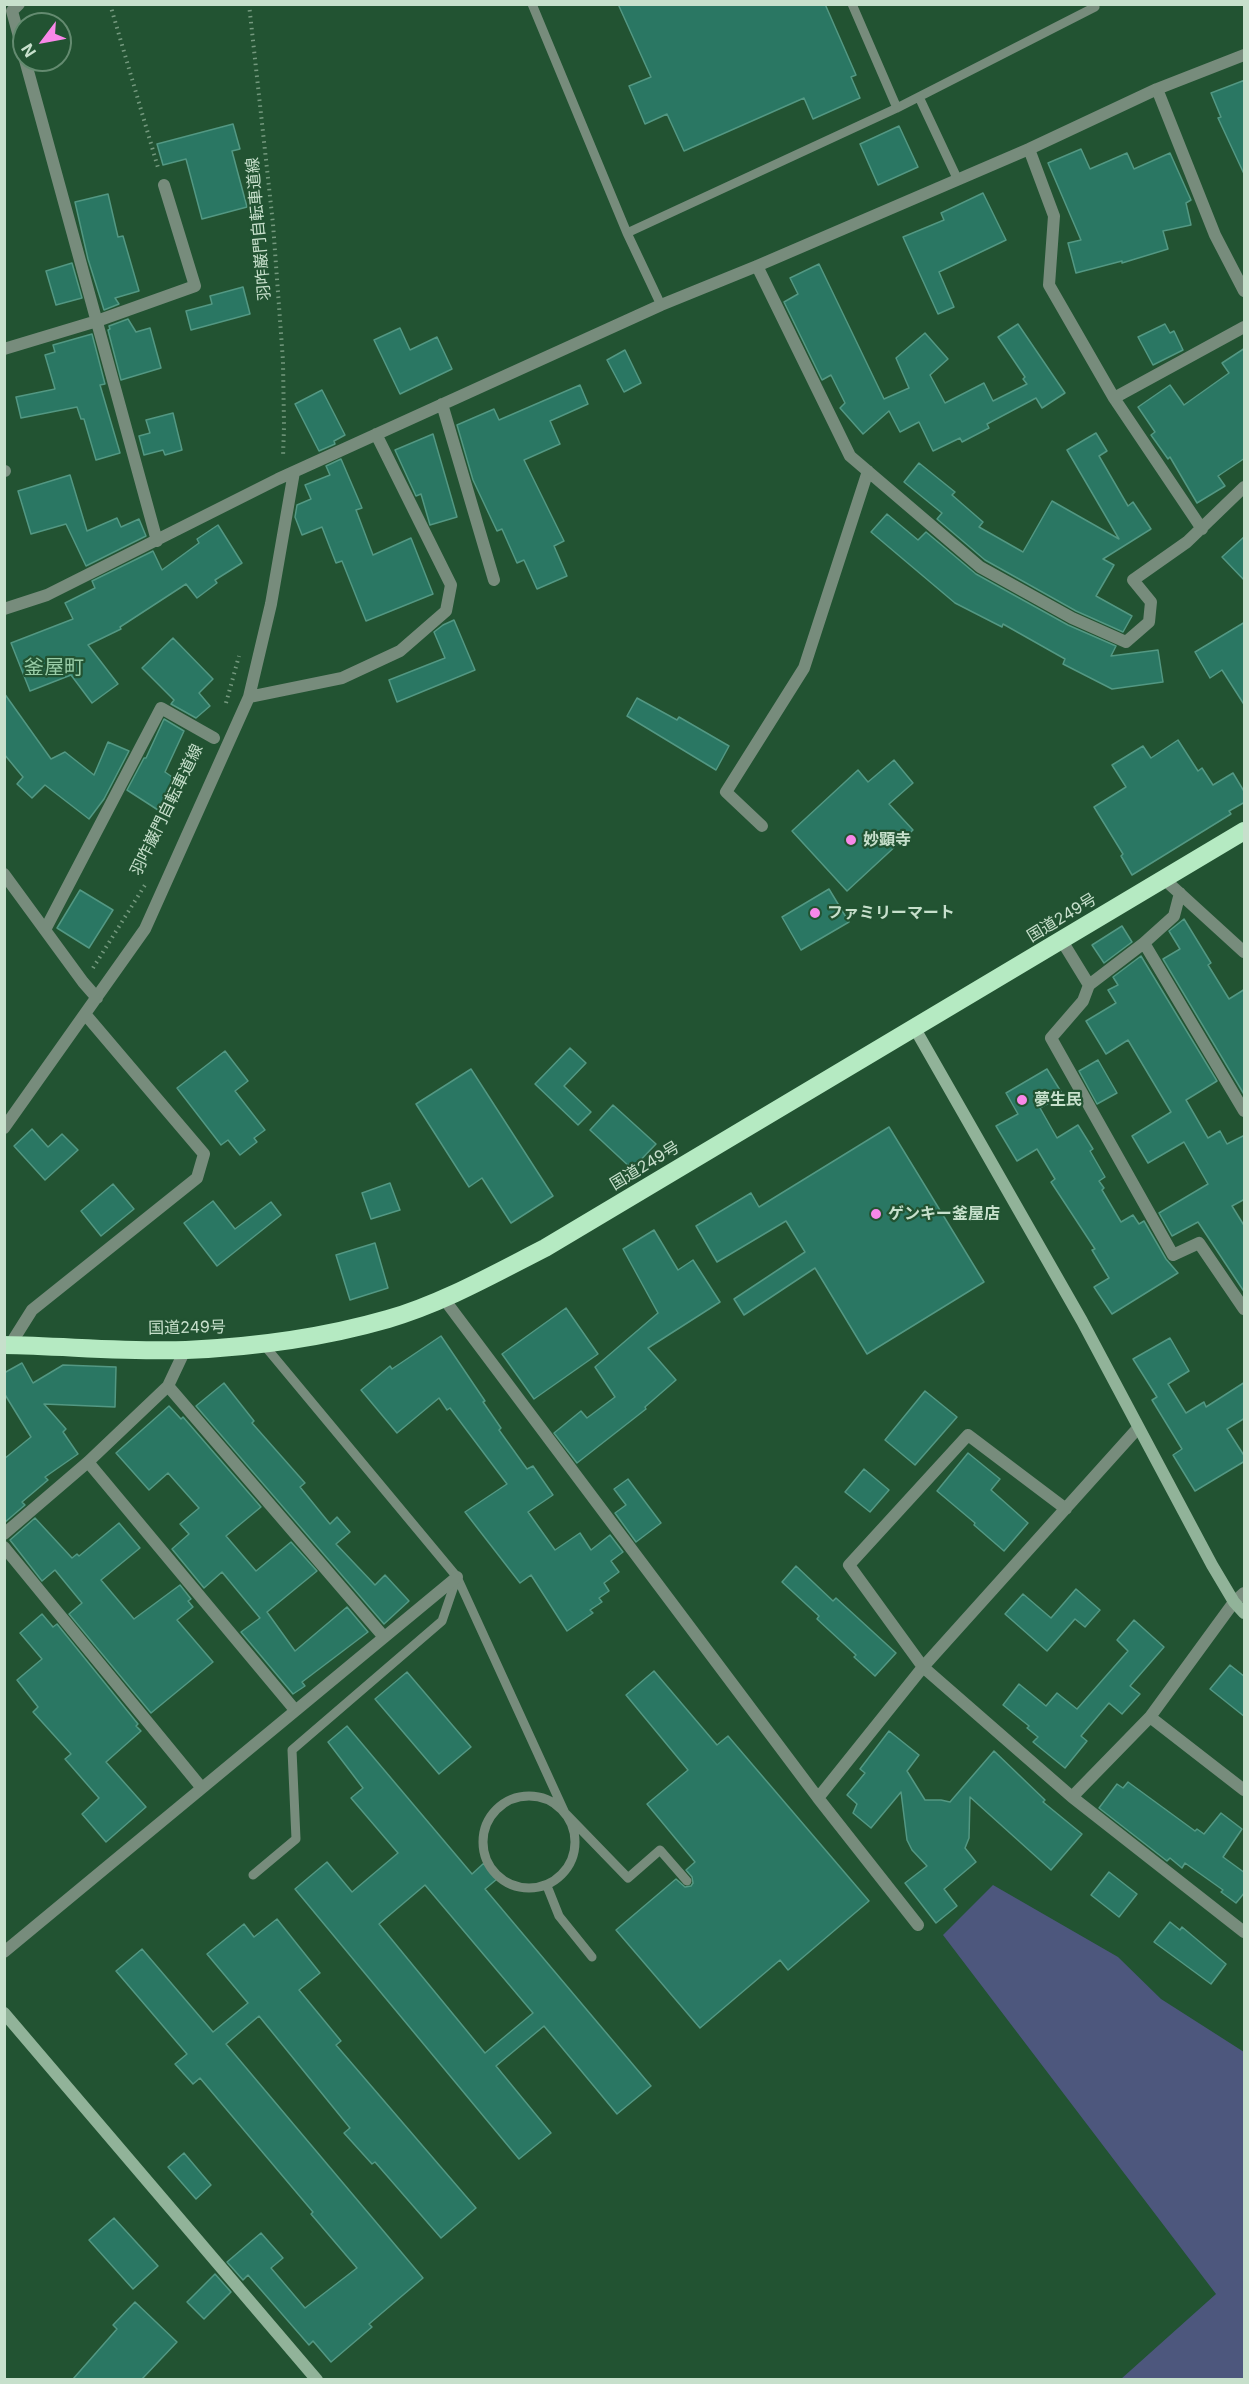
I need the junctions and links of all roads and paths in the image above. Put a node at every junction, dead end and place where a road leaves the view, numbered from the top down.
1 (110, 4) edge
2 (249, 4) edge
3 (532, 4) edge
4 (852, 4) edge
5 (1094, 4) edge
6 (1245, 55) edge
7 (28, 72) edge
8 (1157, 89) junction
9 (919, 97) junction
10 (897, 108) junction
11 (1029, 148) junction
12 (957, 178) junction
13 (164, 185) joint
14 (627, 233) junction
15 (757, 266) junction
16 (1245, 291) edge
17 (661, 305) junction
18 (97, 321) junction
19 (1245, 327) edge
20 (4, 349) edge
21 (1114, 398) junction
22 (442, 404) junction
23 (376, 435) junction
24 (284, 452) dead end
25 (868, 471) junction
26 (294, 472) junction
27 (1245, 487) edge
28 (1203, 529) junction
29 (157, 541) junction
30 (494, 580) dead end
31 (4, 609) edge
32 (240, 654) dead end
33 (249, 698) junction
34 (225, 708) dead end
35 (214, 738) dead end
36 (762, 826) dead end
37 (1245, 831) edge
38 (4, 874) edge
39 (150, 876) dead end
40 (1164, 879) junction
41 (1180, 893) junction
42 (45, 928) junction
43 (1062, 941) junction
44 (1144, 943) junction
45 (1245, 952) edge
46 (83, 982) junction
47 (1089, 985) junction
48 (97, 998) junction
49 (86, 1014) junction
50 (914, 1027) junction
51 (1245, 1111) edge
52 (4, 1128) edge
53 (444, 1299) junction
54 (1245, 1309) edge
55 (7, 1345) edge
56 (264, 1345) junction
57 (185, 1350) junction
58 (168, 1386) junction
59 (1138, 1428) junction
60 (88, 1462) junction
61 (1066, 1509) junction
62 (4, 1534) edge
63 (4, 1547) edge
64 (457, 1577) junction
65 (1245, 1593) edge
66 (1234, 1602) junction
67 (1245, 1613) edge
68 (384, 1638) junction
69 (923, 1667) junction
70 (295, 1710) junction
71 (1150, 1717) junction
72 (201, 1787) junction
73 (1245, 1790) edge
74 (1072, 1797) junction
75 (818, 1798) junction
76 (565, 1813) junction
77 (253, 1875) dead end
78 (687, 1881) dead end
79 (547, 1886) junction
80 (918, 1925) dead end
81 (1245, 1932) edge
82 (4, 1952) edge
83 (592, 1957) dead end
84 (4, 2013) edge
85 (317, 2379) edge

1 - 13 path
2 - 24 path, 羽咋巌門自転車道線
3 - 14 lane
4 - 10 lane
5 - 9 lane
6 - 8 street
7 - 18 street
8 - 11 street
8 - 16 street
9 - 10 lane
9 - 12 lane
10 - 14 lane
11 - 12 street
11 - 21 street
12 - 15 street
13 - 18 street
14 - 17 lane
15 - 17 street
15 - 25 street
17 - 22 street
18 - 20 street
18 - 29 street
19 - 21 street
21 - 28 street
22 - 23 street
22 - 30 street
23 - 26 street
23 - 33 street
25 - 28 street
25 - 36 street
26 - 29 street
26 - 33 street
27 - 28 street
29 - 31 street
32 - 34 path
33 - 48 street
35 - 42 street
37 - 40 highway, 国道249号
38 - 42 street
39 - 46 path, 羽咋巌門自転車道線
40 - 41 street
40 - 43 highway, 国道249号
41 - 44 street
41 - 45 street
42 - 46 street
43 - 47 street
43 - 50 highway, 国道249号
44 - 47 street
44 - 51 street
46 - 48 street
47 - 54 street
48 - 49 street
49 - 52 street
49 - 55 street
50 - 53 highway, 国道249号
50 - 59 street
53 - 56 highway, 国道249号
53 - 75 street
55 - 57 highway, 国道249号
56 - 57 highway, 国道249号
56 - 64 lane
57 - 58 street
58 - 60 street
58 - 68 street
59 - 61 street
59 - 66 street
60 - 62 street
60 - 70 street
61 - 69 street
61 - 69 street
63 - 72 street
64 - 68 street
64 - 76 lane
64 - 77 lane
65 - 66 street
66 - 67 street
66 - 71 street
68 - 70 street
69 - 74 street
69 - 75 street
70 - 72 street
71 - 73 street
71 - 74 street
72 - 82 street
74 - 81 street
75 - 80 street
76 - 78 lane
76 - 79 lane
76 - 79 lane
79 - 83 lane
84 - 85 street

